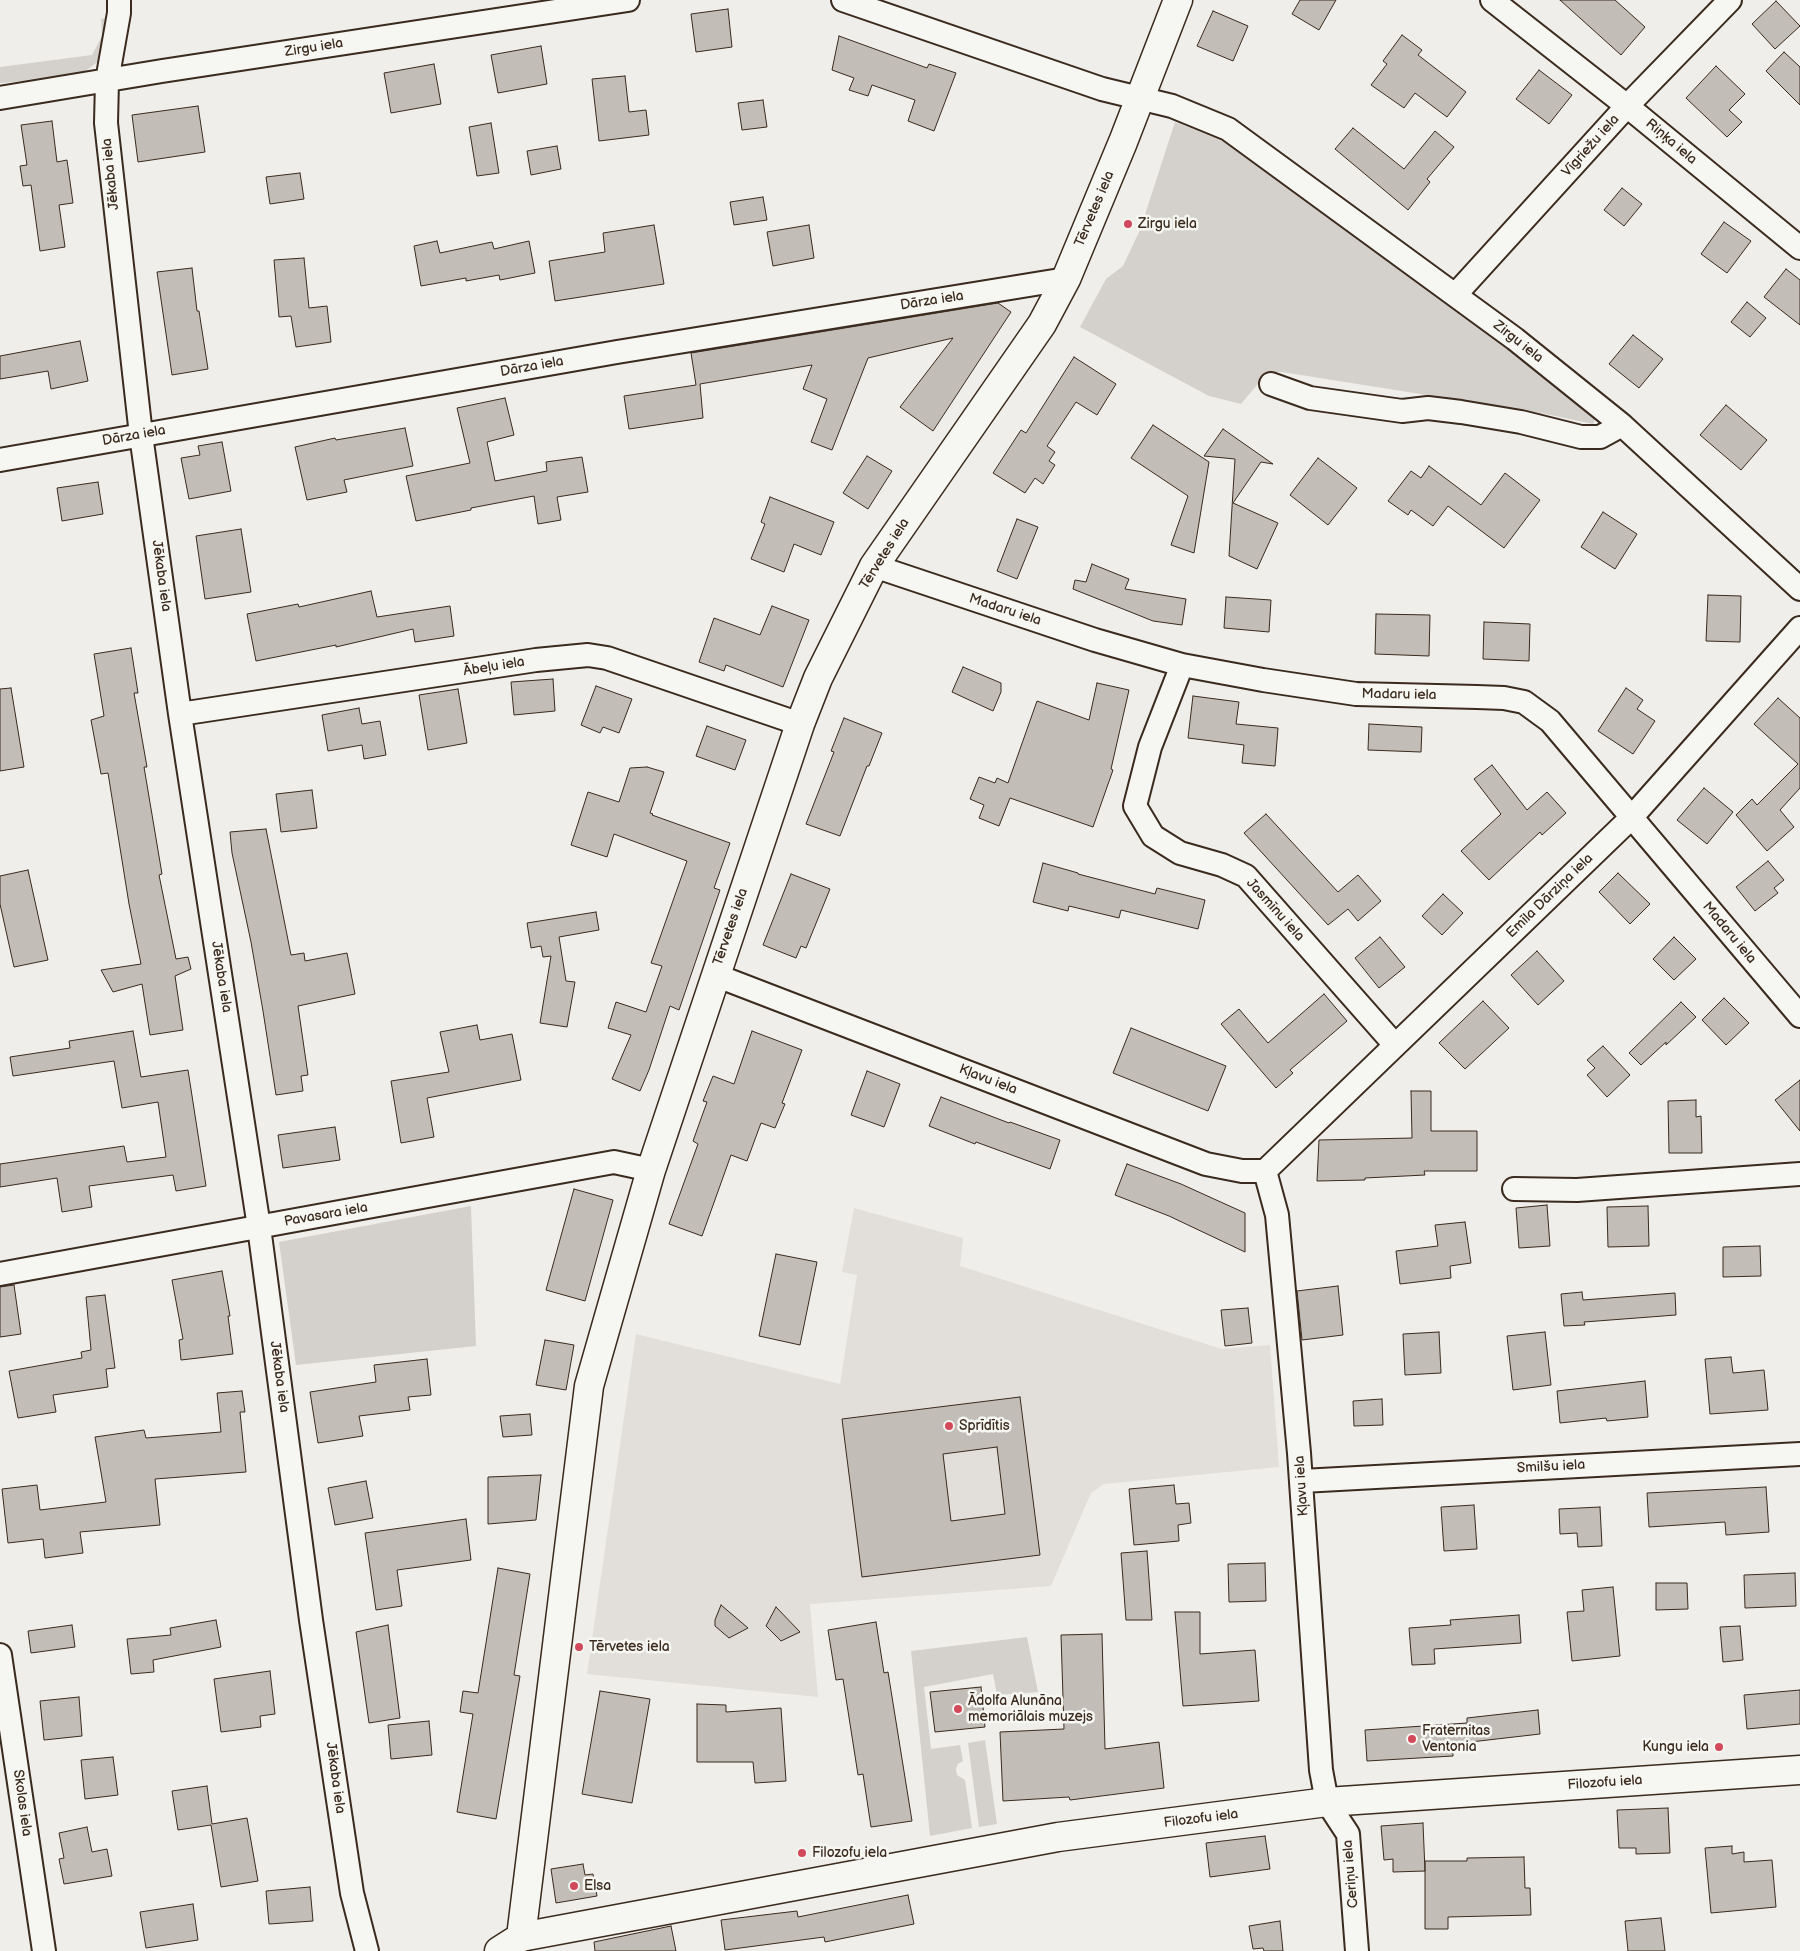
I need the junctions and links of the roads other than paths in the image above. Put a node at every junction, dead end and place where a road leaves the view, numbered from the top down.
1 (119, 0) edge
2 (628, 0) edge
3 (843, 0) edge
4 (1178, 0) edge
5 (1492, 0) edge
6 (1730, 0) edge
7 (107, 81) junction
8 (0, 98) edge
9 (1139, 98) junction
10 (1627, 106) junction
11 (1800, 248) edge
12 (1066, 279) junction
13 (1456, 294) junction
14 (1272, 384) dead end
15 (1622, 425) junction
16 (141, 435) junction
17 (0, 460) edge
18 (874, 566) junction
19 (1800, 589) edge
20 (1800, 628) edge
21 (1182, 664) junction
22 (180, 714) junction
23 (800, 724) junction
24 (1631, 818) junction
25 (715, 975) junction
26 (1800, 1016) edge
27 (1396, 1044) junction
28 (651, 1170) junction
29 (1265, 1171) junction
30 (1800, 1174) edge
31 (1514, 1189) dead end
32 (259, 1227) junction
33 (0, 1274) edge
34 (1800, 1454) edge
35 (1302, 1481) junction
36 (0, 1655) edge
37 (1800, 1770) edge
38 (1327, 1802) junction
39 (517, 1946) edge
40 (44, 1951) edge
41 (367, 1951) edge
42 (1357, 1951) edge

1 - 7 street, Jēkaba iela
2 - 7 street, Zirgu iela
3 - 9 street, Zirgu iela
4 - 9 main road, Tērvetes iela
5 - 10 street, Riņķa iela
6 - 10 street, Vīgriežu iela
7 - 8 street, Zirgu iela
7 - 16 street, Jēkaba iela
9 - 12 main road, Tērvetes iela
9 - 13 street, Zirgu iela
10 - 11 street, Riņķa iela
10 - 13 street, Vīgriežu iela
12 - 16 street, Dārza iela
12 - 18 main road, Tērvetes iela
13 - 15 street, Zirgu iela
14 - 15 street
15 - 19 street, Zirgu iela
16 - 17 street, Dārza iela
16 - 22 street, Jēkaba iela
18 - 21 street, Madaru iela
18 - 23 main road, Tērvetes iela
20 - 24 street, Emīla Dārziņa iela
21 - 24 street, Madaru iela
21 - 27 street, Jasmīnu iela
22 - 23 street, Ābeļu iela
22 - 32 street, Jēkaba iela
23 - 25 main road, Tērvetes iela
24 - 26 street, Madaru iela
24 - 27 street, Emīla Dārziņa iela
25 - 28 main road, Tērvetes iela
25 - 29 street, Kļavu iela
27 - 29 street, Emīla Dārziņa iela
28 - 32 street, Pavasara iela
28 - 39 main road, Tērvetes iela
29 - 35 street, Kļavu iela
30 - 31 street
32 - 33 street, Pavasara iela
32 - 41 street, Jēkaba iela
34 - 35 street, Smilšu iela
35 - 38 street, Kļavu iela
36 - 40 street, Skolas iela
37 - 38 main road, Filozofu iela
38 - 39 main road, Filozofu iela
38 - 42 street, Ceriņu iela

